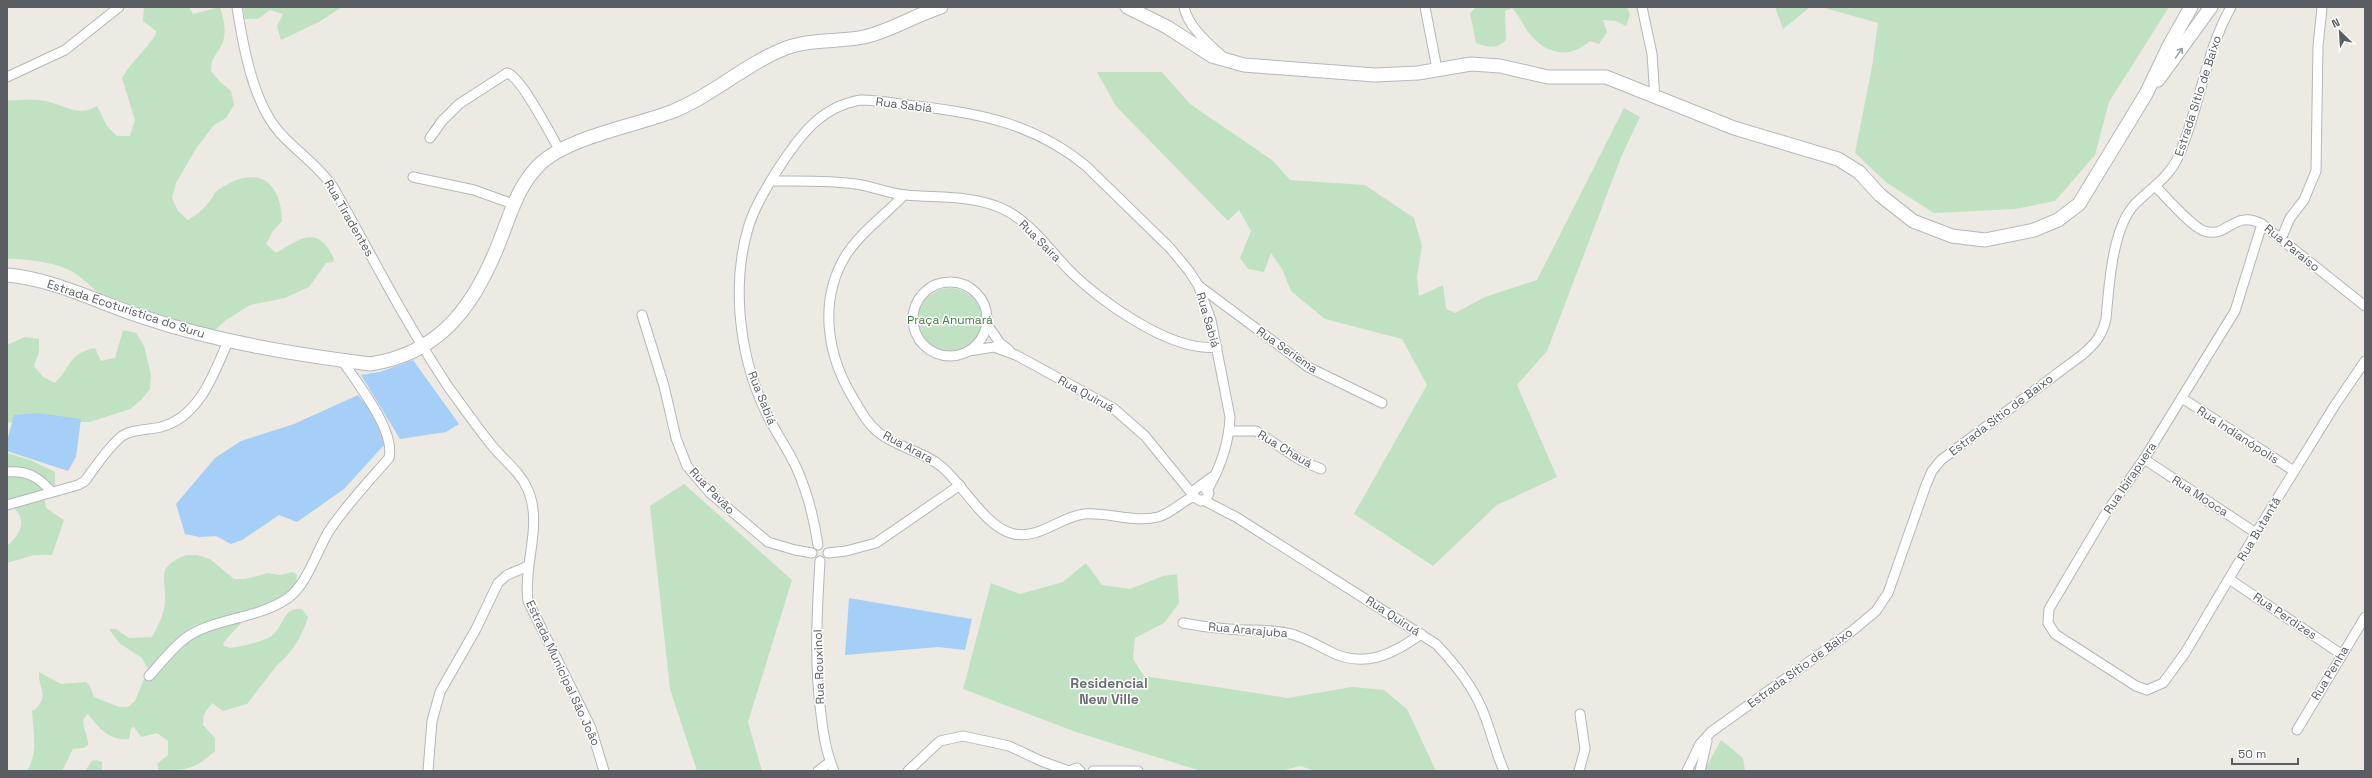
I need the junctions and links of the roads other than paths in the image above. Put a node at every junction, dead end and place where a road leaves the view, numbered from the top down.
1 (119, 7) edge
2 (237, 7) edge
3 (941, 7) edge
4 (1127, 7) edge
5 (1184, 7) edge
6 (1425, 7) edge
7 (1642, 7) edge
8 (2191, 7) edge
9 (2211, 7) edge
10 (2231, 7) edge
11 (2322, 7) edge
12 (921, 11) edge
13 (1228, 61) junction
14 (1437, 70) junction
15 (7, 77) edge
16 (2146, 94) junction
17 (1655, 98) junction
18 (430, 138) dead end
19 (560, 150) junction
20 (413, 177) dead end
21 (771, 181) junction
22 (2156, 187) junction
23 (904, 195) junction
24 (513, 204) junction
25 (2262, 224) junction
26 (2282, 239) junction
27 (7, 275) edge
28 (1198, 285) junction
29 (2365, 306) edge
30 (642, 315) dead end
31 (986, 323) junction
32 (228, 341) junction
33 (1217, 347) junction
34 (422, 348) junction
35 (969, 351) junction
36 (1016, 356) junction
37 (342, 360) junction
38 (2365, 361) edge
39 (2182, 398) junction
40 (1382, 403) dead end
41 (1230, 417) junction
42 (1249, 429) junction
43 (1230, 431) junction
44 (2144, 459) junction
45 (1321, 470) dead end
46 (2294, 471) junction
47 (7, 472) edge
48 (1180, 479) junction
49 (960, 484) junction
50 (1204, 488) junction
51 (51, 491) junction
52 (1196, 498) junction
53 (7, 505) edge
54 (1226, 511) junction
55 (2256, 533) junction
56 (818, 545) junction
57 (812, 553) junction
58 (828, 553) junction
59 (820, 561) junction
60 (528, 566) junction
61 (2229, 579) junction
62 (2365, 616) edge
63 (1183, 623) dead end
64 (1421, 634) junction
65 (2341, 654) junction
66 (149, 676) dead end
67 (2147, 690) joint
68 (1580, 714) dead end
69 (2297, 730) dead end
70 (1711, 732) junction
71 (832, 767) edge
72 (428, 771) edge
73 (604, 771) edge
74 (818, 771) edge
75 (908, 771) edge
76 (1069, 771) edge
77 (1080, 771) edge
78 (1093, 771) edge
79 (1108, 771) edge
80 (1138, 771) edge
81 (1504, 771) edge
82 (1579, 771) edge
83 (1687, 771) edge
84 (1700, 771) edge

1 - 15 street
2 - 34 street, Rua Tiradentes
3 - 12 main road, Estrada Ecoturística do Suru
4 - 13 main road
5 - 13 street
6 - 14 street
7 - 17 street
8 - 16 main road
16 -> 9 main road
10 - 22 street, Estrada Sítio de Baixo
11 - 26 street
12 - 19 main road, Estrada Ecoturística do Suru
13 - 14 main road
14 - 17 main road
16 - 17 main road
18 - 19 street
19 - 24 main road, Estrada Ecoturística do Suru
20 - 24 street
21 - 23 street, Rua Saíra
21 - 28 street, Rua Sabiá
21 - 56 street, Rua Sabiá
22 - 25 street, Rua Paraíso
22 - 70 street, Estrada Sítio de Baixo
23 - 33 street, Rua Saíra
23 - 49 street, Rua Arara
24 - 34 main road, Estrada Ecoturística do Suru
25 - 26 street, Rua Paraíso
25 - 39 street, Rua Ibirapuera
26 - 29 street, Rua Paraíso
27 - 32 main road, Estrada Ecoturística do Suru
28 - 33 street, Rua Sabiá
28 - 40 street, Rua Seriema
30 - 57 street, Rua Pavão
31 - 35 street
31 - 35 street
31 - 36 street
32 - 37 main road, Estrada Ecoturística do Suru
32 - 51 street
33 - 41 street, Rua Sabiá
34 - 37 main road, Estrada Ecoturística do Suru
34 - 60 street, Estrada Municipal São João
35 - 36 street
36 - 48 street, Rua Quiruá
37 - 66 street
38 - 46 street, Rua Butantã
39 - 44 street, Rua Ibirapuera
39 - 46 street, Rua Indianópolis
41 - 42 street, Rua Chauá
41 - 43 street, Rua Sabiá
42 - 43 street, Rua Chauá
42 - 45 street, Rua Chauá
43 - 50 street, Rua Sabiá
44 - 55 street, Rua Mooca
44 - 67 street, Rua Ibirapuera
46 - 55 street, Rua Butantã
47 - 51 street
48 - 50 street, Rua Quiruá
48 - 52 street, Rua Quiruá
49 - 52 street, Rua Arara
49 - 58 street
50 - 52 street
50 - 52 street, Rua Sabiá
50 - 54 street, Rua Quiruá
51 - 53 street
52 - 54 street, Rua Quiruá
54 - 64 street, Rua Quiruá
55 - 61 street, Rua Butantã
56 - 57 street
56 - 58 street
57 - 59 street
58 - 59 street
59 - 71 street, Rua Rouxinol
60 - 72 street
60 - 73 street, Estrada Municipal São João
61 - 65 street, Rua Perdizes
61 - 67 street, Rua Butantã
62 - 65 street, Rua Penha
63 - 64 street, Rua Ararajuba
64 - 81 street, Rua Quiruá
65 - 69 street, Rua Penha
68 - 82 street
70 - 83 street, Estrada Sítio de Baixo
70 - 84 street
71 - 74 street
75 - 76 street
76 - 77 street
78 - 79 street
79 - 80 street

